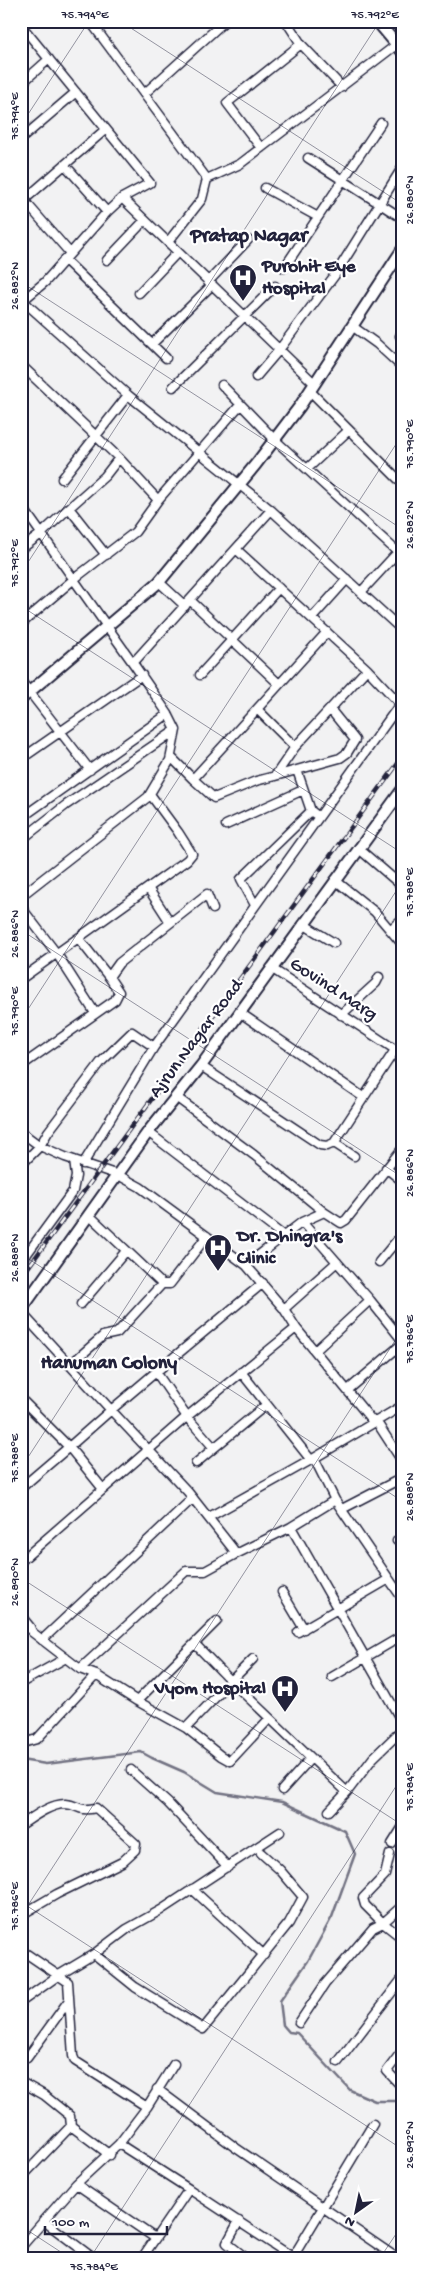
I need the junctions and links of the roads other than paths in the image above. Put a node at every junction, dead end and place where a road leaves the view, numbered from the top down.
1 (226, 21) edge
2 (286, 21) edge
3 (377, 21) edge
4 (93, 22) edge
5 (21, 25) edge
6 (301, 44) junction
7 (399, 48) edge
8 (49, 58) junction
9 (21, 84) edge
10 (342, 87) junction
11 (76, 92) junction
12 (144, 94) junction
13 (381, 123) dead end
14 (106, 129) junction
15 (21, 139) edge
16 (261, 148) junction
17 (308, 158) dead end
18 (65, 165) junction
19 (402, 168) edge
20 (207, 179) junction
21 (342, 180) junction
22 (265, 188) dead end
23 (122, 198) junction
24 (23, 199) edge
25 (379, 204) junction
26 (107, 212) junction
27 (318, 217) junction
28 (402, 218) edge
29 (145, 220) junction
30 (248, 240) dead end
31 (168, 242) junction
32 (402, 250) edge
33 (178, 252) junction
34 (67, 256) junction
35 (107, 260) dead end
36 (284, 268) dead end
37 (210, 283) junction
38 (275, 286) dead end
39 (138, 293) dead end
40 (22, 301) edge
41 (246, 317) junction
42 (352, 326) junction
43 (152, 344) junction
44 (279, 350) junction
45 (166, 358) dead end
46 (21, 365) edge
47 (402, 367) edge
48 (256, 377) dead end
49 (222, 385) dead end
50 (173, 386) dead end
51 (312, 387) junction
52 (128, 395) junction
53 (240, 405) junction
54 (349, 430) junction
55 (96, 437) junction
56 (275, 440) junction
57 (200, 452) junction
58 (119, 458) junction
59 (307, 469) junction
60 (62, 479) dead end
61 (402, 483) edge
62 (240, 484) junction
63 (158, 500) junction
64 (21, 505) edge
65 (69, 508) junction
66 (271, 510) junction
67 (41, 534) junction
68 (21, 549) edge
69 (236, 549) junction
70 (106, 555) junction
71 (401, 555) edge
72 (74, 579) junction
73 (347, 579) junction
74 (159, 582) junction
75 (279, 588) junction
76 (362, 592) junction
77 (188, 603) junction
78 (312, 618) junction
79 (21, 624) edge
80 (108, 626) junction
81 (402, 630) edge
82 (327, 632) junction
83 (233, 640) junction
84 (133, 663) junction
85 (367, 669) junction
86 (142, 675) junction
87 (200, 675) dead end
88 (21, 680) edge
89 (279, 684) junction
90 (30, 692) junction
91 (21, 699) edge
92 (257, 709) junction
93 (330, 709) junction
94 (168, 714) junction
95 (176, 730) junction
96 (60, 731) junction
97 (295, 747) junction
98 (171, 757) junction
99 (21, 759) edge
100 (90, 770) junction
101 (297, 770) junction
102 (275, 776) junction
103 (193, 779) junction
104 (303, 790) junction
105 (402, 790) edge
106 (150, 794) junction
107 (311, 811) junction
108 (319, 816) junction
109 (21, 818) edge
110 (226, 825) dead end
111 (21, 840) edge
112 (358, 848) junction
113 (335, 880) junction
114 (402, 886) edge
115 (148, 888) junction
116 (21, 896) edge
117 (255, 905) junction
118 (21, 908) edge
119 (213, 909) dead end
120 (402, 919) edge
121 (170, 922) junction
122 (303, 924) junction
123 (390, 930) junction
124 (79, 939) junction
125 (334, 944) dead end
126 (402, 944) edge
127 (57, 954) junction
128 (271, 968) junction
129 (109, 977) junction
130 (379, 977) dead end
131 (21, 979) edge
132 (239, 1012) junction
133 (95, 1013) junction
134 (341, 1015) junction
135 (154, 1047) junction
136 (400, 1052) edge
137 (21, 1066) edge
138 (201, 1066) junction
139 (176, 1097) junction
140 (363, 1097) junction
141 (21, 1132) edge
142 (148, 1132) junction
143 (334, 1142) junction
144 (40, 1146) junction
145 (402, 1149) edge
146 (354, 1156) dead end
147 (74, 1160) junction
148 (21, 1164) edge
149 (83, 1164) junction
150 (386, 1168) junction
151 (118, 1175) junction
152 (402, 1180) edge
153 (324, 1212) junction
154 (89, 1215) junction
155 (302, 1222) junction
156 (207, 1236) junction
157 (285, 1237) junction
158 (400, 1238) edge
159 (126, 1251) junction
160 (21, 1262) edge
161 (337, 1262) junction
162 (379, 1262) dead end
163 (246, 1265) junction
164 (263, 1283) junction
165 (162, 1284) junction
166 (370, 1300) junction
167 (81, 1304) dead end
168 (284, 1309) junction
169 (21, 1311) edge
170 (296, 1328) junction
171 (402, 1340) edge
172 (402, 1344) edge
173 (315, 1351) junction
174 (70, 1364) junction
175 (156, 1372) junction
176 (240, 1372) junction
177 (348, 1390) junction
178 (23, 1404) edge
179 (266, 1404) junction
180 (402, 1406) edge
181 (112, 1410) junction
182 (188, 1417) junction
183 (375, 1422) junction
184 (69, 1447) junction
185 (214, 1448) junction
186 (149, 1450) junction
187 (312, 1459) junction
188 (402, 1461) edge
189 (196, 1463) dead end
190 (402, 1478) edge
191 (21, 1488) edge
192 (103, 1489) junction
193 (193, 1498) junction
194 (335, 1500) junction
195 (342, 1509) junction
196 (210, 1517) junction
197 (291, 1526) junction
198 (234, 1555) junction
199 (21, 1561) edge
200 (389, 1579) junction
201 (282, 1592) dead end
202 (402, 1598) edge
203 (338, 1609) junction
204 (21, 1616) edge
205 (217, 1622) dead end
206 (30, 1627) junction
207 (21, 1631) edge
208 (402, 1636) edge
209 (42, 1640) junction
210 (194, 1644) junction
211 (364, 1657) junction
212 (66, 1658) junction
213 (253, 1659) dead end
214 (80, 1669) junction
215 (96, 1675) junction
216 (332, 1677) dead end
217 (231, 1681) junction
218 (21, 1683) edge
219 (137, 1701) junction
220 (268, 1719) junction
221 (402, 1722) edge
222 (186, 1728) junction
223 (402, 1730) edge
224 (21, 1741) edge
225 (312, 1758) junction
226 (131, 1770) dead end
227 (282, 1790) dead end
228 (347, 1792) junction
229 (329, 1811) dead end
230 (21, 1825) edge
231 (402, 1828) edge
232 (280, 1832) dead end
233 (392, 1844) dead end
234 (261, 1853) dead end
235 (390, 1854) dead end
236 (228, 1866) junction
237 (192, 1889) junction
238 (402, 1906) edge
239 (21, 1915) edge
240 (383, 1923) junction
241 (402, 1938) edge
242 (21, 1950) edge
243 (94, 1954) junction
244 (264, 1955) junction
245 (59, 1975) junction
246 (402, 1979) edge
247 (69, 2000) junction
248 (21, 2002) edge
249 (299, 2023) dead end
250 (402, 2051) edge
251 (27, 2058) dead end
252 (338, 2062) dead end
253 (174, 2064) dead end
254 (21, 2082) edge
255 (402, 2087) edge
256 (157, 2089) junction
257 (147, 2107) junction
258 (373, 2124) dead end
259 (71, 2126) junction
260 (119, 2144) junction
261 (110, 2155) junction
262 (21, 2178) edge
263 (76, 2184) junction
264 (189, 2189) junction
265 (323, 2207) junction
266 (44, 2221) junction
267 (239, 2221) junction
268 (155, 2238) junction
269 (21, 2246) edge
270 (93, 2258) edge
271 (142, 2258) edge
272 (246, 2258) edge
273 (293, 2258) edge
274 (397, 2258) edge

1 - 12 street
2 - 6 street
3 - 7 street
4 - 12 street
5 - 8 street
6 - 10 street
6 - 16 street
7 - 10 street
8 - 9 street
8 - 11 street
10 - 16 street
11 - 14 street
11 - 15 street
12 - 20 street
13 - 21 street
14 - 18 street
14 - 23 street
16 - 20 street
17 - 21 street
18 - 24 street
18 - 26 street
19 - 25 street
20 - 31 street
21 - 25 street
21 - 27 street
22 - 27 street
23 - 26 street
23 - 29 street
24 - 34 street
25 - 28 street
25 - 44 street
26 - 34 street
27 - 36 street
29 - 31 street
29 - 35 street
30 - 37 street
31 - 33 street
32 - 42 street
33 - 37 street
33 - 39 street
34 - 40 street
34 - 43 street
37 - 41 street
37 - 43 street
38 - 41 street
40 - 52 street
41 - 44 street
41 - 50 street
42 - 47 street
42 - 51 street
43 - 45 street
44 - 48 street
44 - 51 street
46 - 55 street
49 - 53 street
51 - 54 street
51 - 56 street
52 - 55 street
52 - 57 street
53 - 56 street
53 - 57 street
54 - 59 street
54 - 61 street
55 - 58 street
55 - 60 street
56 - 59 street
56 - 62 street
57 - 62 street
57 - 63 street
58 - 63 street
58 - 65 street
59 - 71 street
62 - 66 street
62 - 74 street
63 - 70 street
64 - 67 street
65 - 67 street
65 - 70 street
66 - 69 street
66 - 73 street
67 - 68 street
67 - 72 street
69 - 75 street
69 - 77 street
70 - 72 street
71 - 76 street
72 - 79 street
72 - 80 street
73 - 76 street
73 - 78 street
74 - 77 street
74 - 80 street
75 - 78 street
75 - 83 street
76 - 81 street
77 - 83 street
77 - 84 street
78 - 82 street
80 - 84 street
80 - 90 street
82 - 85 street
82 - 89 street
83 - 87 street
83 - 89 street
84 - 86 street
85 - 93 street
85 - 108 street
86 - 94 street
86 - 96 street
88 - 90 street
89 - 92 street
90 - 91 street
90 - 96 street
92 - 97 street
92 - 103 street
93 - 97 street
93 - 101 street
94 - 95 street
94 - 100 street
95 - 98 street
95 - 111 street
96 - 99 street
96 - 100 street
97 - 102 street
98 - 103 street
98 - 106 street
100 - 109 street
101 - 102 street
101 - 104 street
102 - 103 street
104 - 107 street
104 - 110 street
105 - 112 street, Ajrun Nagar Road
106 - 115 street
106 - 116 street
107 - 108 street
107 - 117 street
108 - 117 street
112 - 113 street, Ajrun Nagar Road
112 - 114 street
113 - 122 street, Ajrun Nagar Road
113 - 123 street
115 - 121 street
115 - 124 street
117 - 135 street
118 - 127 street
119 - 121 street
120 - 123 street
121 - 129 street
122 - 125 street
122 - 128 street, Ajrun Nagar Road
123 - 126 street
124 - 127 street
124 - 129 street
127 - 131 street
127 - 133 street
128 - 132 street, Ajrun Nagar Road
128 - 134 street, Govind Marg
129 - 133 street
130 - 134 street
132 - 138 street, Ajrun Nagar Road
132 - 140 street
133 - 137 street
134 - 136 street, Govind Marg
135 - 144 street
135 - 149 street
136 - 140 street
138 - 139 street, Ajrun Nagar Road
138 - 143 street
139 - 142 street, Ajrun Nagar Road
139 - 153 street
140 - 143 street
141 - 144 street
142 - 151 street, Ajrun Nagar Road
142 - 157 street
143 - 146 street
144 - 147 street
144 - 148 street
145 - 150 street
147 - 149 street
147 - 160 street
149 - 151 street
150 - 152 street
150 - 153 street
151 - 154 street, Ajrun Nagar Road
151 - 156 street
153 - 155 street
154 - 159 street
154 - 169 street, Ajrun Nagar Road
155 - 157 street
155 - 161 street
156 - 163 street
156 - 165 street
157 - 163 street
158 - 162 street
159 - 165 street
159 - 167 street
161 - 166 street
161 - 168 street
163 - 164 street
164 - 168 street
164 - 175 street
165 - 174 street
166 - 171 street
166 - 173 street
168 - 170 street
169 - 174 street
170 - 173 street
170 - 176 street
172 - 177 street
173 - 177 street
174 - 181 street
175 - 181 street
175 - 182 street
176 - 179 street
176 - 182 street
177 - 183 street
178 - 184 street
179 - 185 street
179 - 187 street
180 - 183 street
181 - 184 street
181 - 186 street
182 - 185 street
182 - 186 street
183 - 187 street
183 - 188 street
184 - 191 street
184 - 192 street
185 - 189 street
186 - 192 street
186 - 193 street
187 - 194 street
187 - 196 street
190 - 195 street
192 - 199 street
193 - 196 street
193 - 209 street
194 - 195 street
194 - 197 street
195 - 200 street
196 - 198 street
197 - 198 street
197 - 203 street
198 - 214 street
200 - 202 street
200 - 203 street
201 - 203 street
203 - 211 street
204 - 206 street
205 - 210 street
206 - 207 street
206 - 209 street
208 - 211 street
209 - 212 street
210 - 217 street
210 - 219 street
211 - 216 street
211 - 221 street
212 - 214 street
212 - 218 street
213 - 217 street
214 - 215 street
215 - 219 street
215 - 224 street
217 - 220 street
217 - 222 street
219 - 222 street
220 - 222 street
220 - 225 street
223 - 228 street
225 - 227 street
225 - 228 street
226 - 236 street
228 - 229 street
230 - 239 street
231 - 233 street
232 - 236 street
234 - 244 street
235 - 240 street
236 - 237 street
237 - 243 street
237 - 244 street
238 - 240 street
240 - 241 street
240 - 249 street
242 - 245 street
243 - 244 street
243 - 245 street
245 - 247 street
245 - 248 street
246 - 252 street
247 - 251 street
247 - 257 street
250 - 255 street
253 - 256 street
254 - 259 street
256 - 257 street
256 - 265 street
257 - 260 street
258 - 265 street
259 - 261 street
259 - 262 street
260 - 261 street
260 - 264 street
261 - 263 street
263 - 266 street
263 - 268 street
264 - 267 street
264 - 268 street
265 - 273 street
265 - 274 street
266 - 269 street
266 - 270 street
267 - 272 street
267 - 273 street
268 - 271 street

